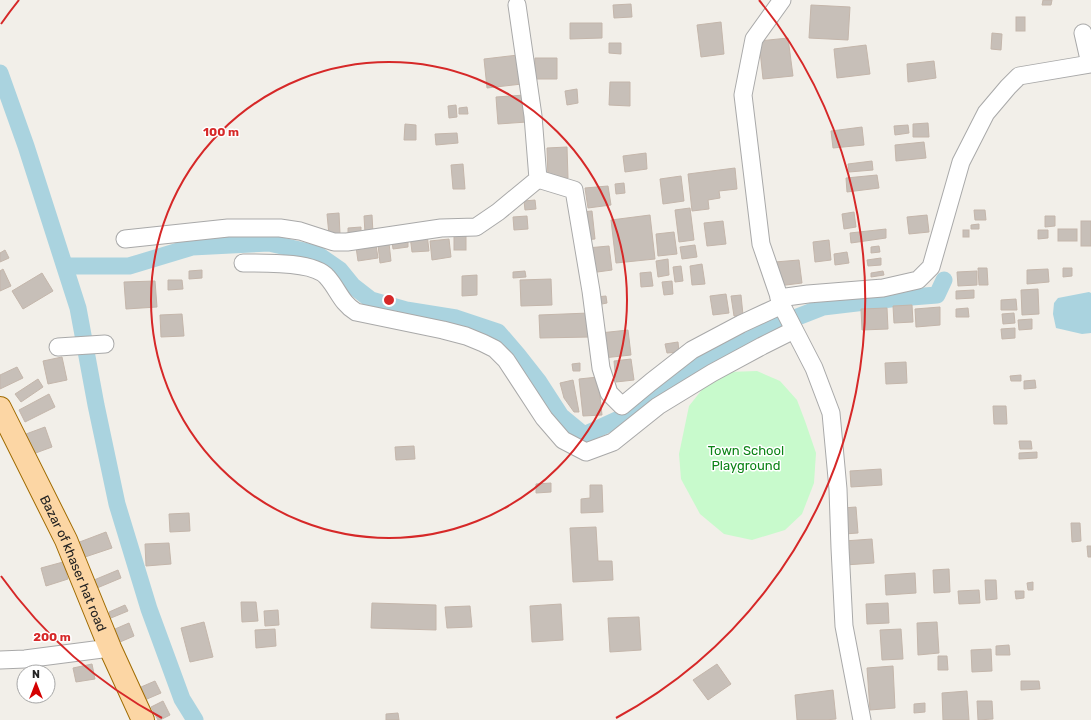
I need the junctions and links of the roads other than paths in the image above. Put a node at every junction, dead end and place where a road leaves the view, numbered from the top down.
1 (782, 0) edge
2 (518, 5) dead end
3 (1083, 33) dead end
4 (1090, 66) edge
5 (538, 179) junction
6 (125, 239) dead end
7 (243, 263) dead end
8 (781, 303) junction
9 (795, 333) junction
10 (105, 344) dead end
11 (58, 347) dead end
12 (0, 408) edge
13 (110, 648) junction
14 (0, 660) edge
15 (143, 720) edge
16 (862, 720) edge

1 - 8 street
2 - 5 street
3 - 4 street
4 - 8 street
5 - 6 street
5 - 8 street
7 - 9 street
8 - 9 street
9 - 16 street
10 - 11 street
12 - 13 main road, Bazar of khaser hat road
13 - 14 street
13 - 15 main road, Bazar of khaser hat road

